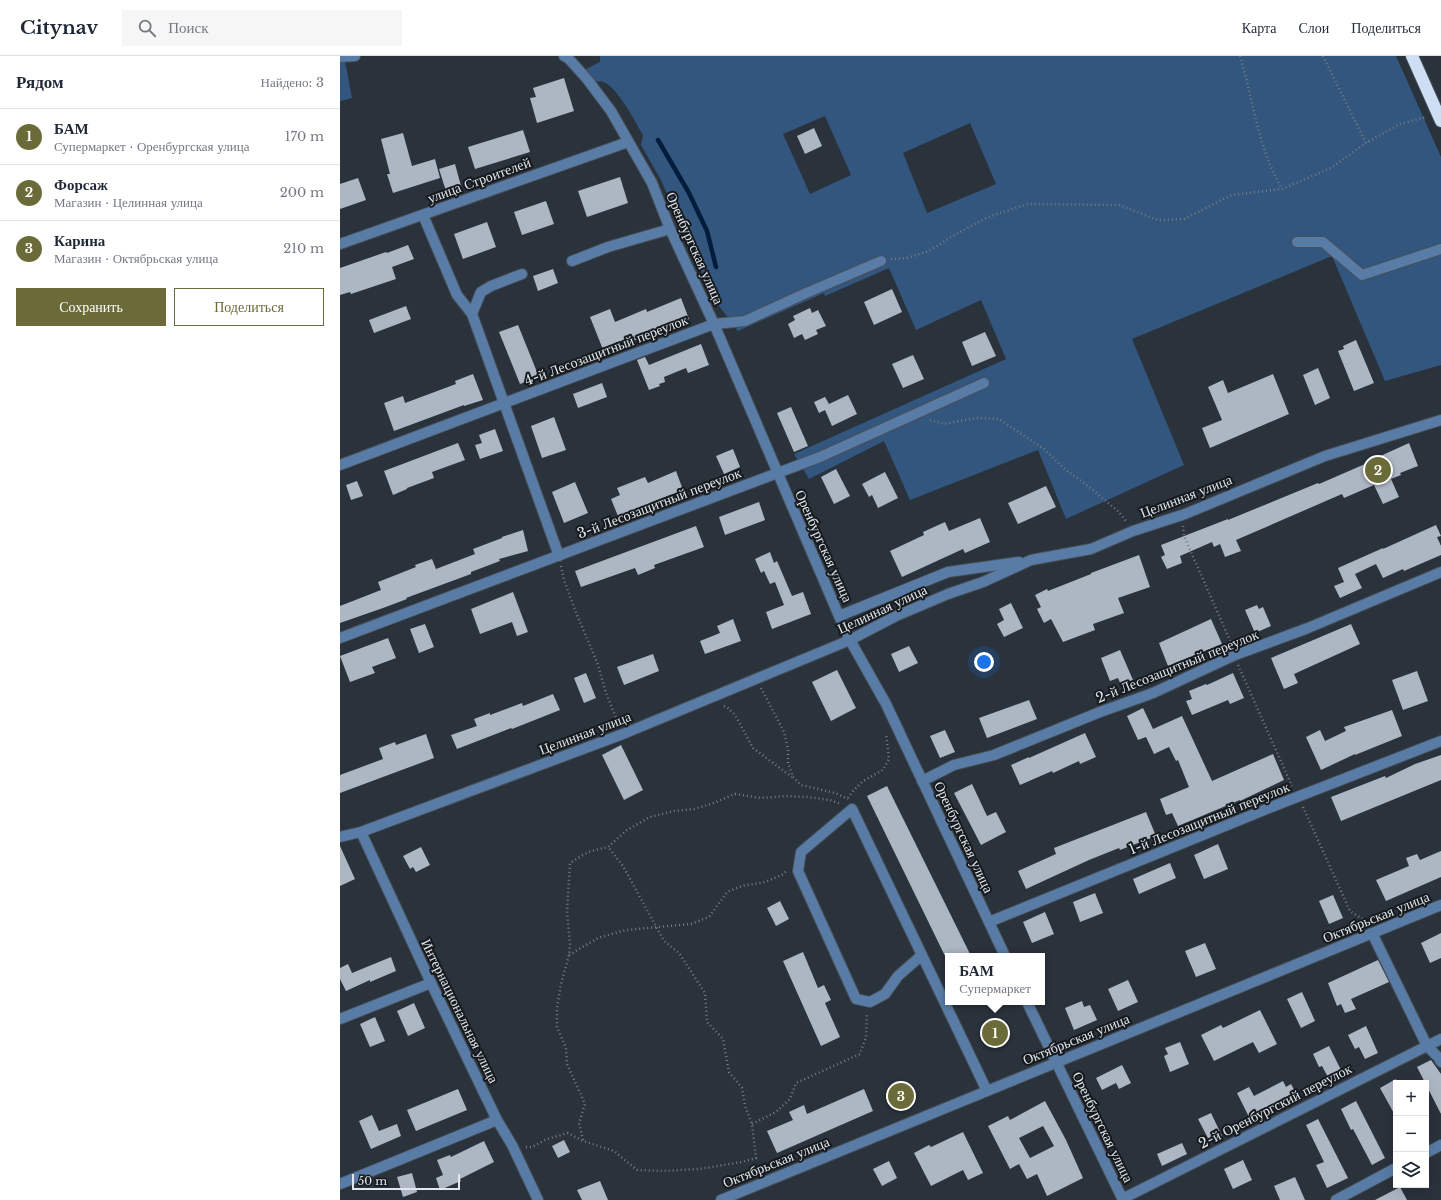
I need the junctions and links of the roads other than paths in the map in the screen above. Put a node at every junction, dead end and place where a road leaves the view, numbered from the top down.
1 (355, 56) edge
2 (564, 56) edge
3 (1412, 56) edge
4 (340, 57) edge
5 (1439, 117) edge
6 (628, 142) junction
7 (423, 215) junction
8 (670, 229) junction
9 (1298, 242) dead end
10 (340, 244) edge
11 (1441, 249) edge
12 (572, 261) dead end
13 (881, 261) road end
14 (522, 274) dead end
15 (472, 314) junction
16 (714, 324) junction
17 (984, 383) dead end
18 (504, 404) junction
19 (1441, 420) edge
20 (340, 465) edge
21 (777, 474) junction
22 (559, 556) junction
23 (1031, 560) junction
24 (1441, 572) edge
25 (839, 616) junction
26 (340, 638) edge
27 (850, 640) junction
28 (1441, 741) edge
29 (922, 781) junction
30 (361, 832) junction
31 (340, 837) edge
32 (1441, 905) edge
33 (989, 922) junction
34 (1372, 933) junction
35 (1004, 953) edge
36 (922, 955) junction
37 (431, 983) junction
38 (945, 1003) edge
39 (946, 1005) edge
40 (1028, 1005) edge
41 (340, 1019) edge
42 (1441, 1039) edge
43 (1427, 1046) junction
44 (1056, 1062) junction
45 (1441, 1062) edge
46 (987, 1091) junction
47 (497, 1120) junction
48 (1441, 1145) edge
49 (1429, 1151) edge
50 (1393, 1170) edge
51 (340, 1184) edge
52 (538, 1200) edge
53 (721, 1200) edge
54 (1122, 1200) edge
55 (1336, 1200) edge

1 - 4 street
2 - 6 street, Оренбургская улица
3 - 5 highway
6 - 7 street, улица Строителей
6 - 8 street, Оренбургская улица
7 - 10 street, улица Строителей
7 - 15 street
8 - 12 street
8 - 16 street, Оренбургская улица
9 - 11 street
13 - 16 street, 4-й Лесозащитный переулок
14 - 15 street
15 - 18 street
16 - 18 street, 4-й Лесозащитный переулок
16 - 21 street, Оренбургская улица
17 - 21 street, 3-й Лесозащитный переулок
18 - 20 street, 4-й Лесозащитный переулок
18 - 22 street
19 - 23 street, Целинная улица
21 - 22 street, 3-й Лесозащитный переулок
21 - 25 street, Оренбургская улица
22 - 26 street, 3-й Лесозащитный переулок
23 - 25 street
23 - 27 street, Целинная улица
24 - 29 street, 2-й Лесозащитный переулок
25 - 27 street, Оренбургская улица
27 - 29 street, Оренбургская улица
27 - 30 street, Целинная улица
28 - 33 street, 1-й Лесозащитный переулок
29 - 33 street, Оренбургская улица
30 - 31 street, Целинная улица
30 - 37 street, Интернациональная улица
32 - 34 street, Октябрьская улица
33 - 35 street, Оренбургская улица
34 - 43 street
34 - 44 street, Октябрьская улица
36 - 36 street
36 - 38 street
37 - 41 street
37 - 47 street, Интернациональная улица
39 - 46 street
40 - 44 street, Оренбургская улица
42 - 43 street, 2-й Оренбургский переулок
43 - 45 street
43 - 54 street, 2-й Оренбургский переулок
44 - 46 street, Октябрьская улица
44 - 54 street, Оренбургская улица
46 - 53 street, Октябрьская улица
47 - 51 street
47 - 52 street, Интернациональная улица
48 - 49 street
50 - 55 street

